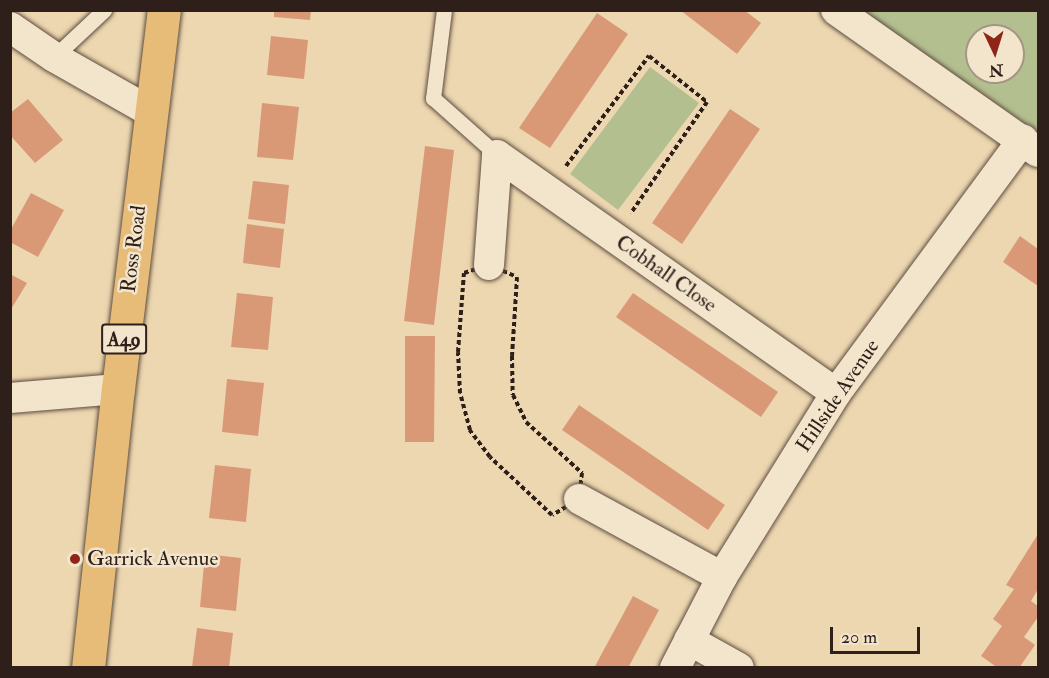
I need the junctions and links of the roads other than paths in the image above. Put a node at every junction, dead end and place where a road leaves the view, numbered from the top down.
1 (104, 10) edge
2 (164, 10) edge
3 (444, 10) edge
4 (836, 10) edge
5 (10, 27) edge
6 (54, 57) junction
7 (151, 112) junction
8 (1031, 146) edge
9 (497, 155) junction
10 (489, 265) road end
11 (118, 389) junction
12 (836, 393) junction
13 (10, 398) edge
14 (579, 499) road end
15 (722, 577) junction
16 (689, 640) junction
17 (88, 668) edge
18 (675, 668) edge
19 (739, 668) edge

1 - 6 lane
2 - 7 highway, Ross Road / A49
3 - 9 lane
4 - 8 street
5 - 6 street
6 - 7 street
7 - 11 highway, Ross Road / A49
8 - 12 street, Hillside Avenue
9 - 10 street
9 - 12 street, Cobhall Close
11 - 13 street
11 - 17 highway, Ross Road / A49
12 - 15 street, Hillside Avenue
14 - 15 street
15 - 16 street, Hillside Avenue
16 - 18 street, Hillside Avenue
16 - 19 street

